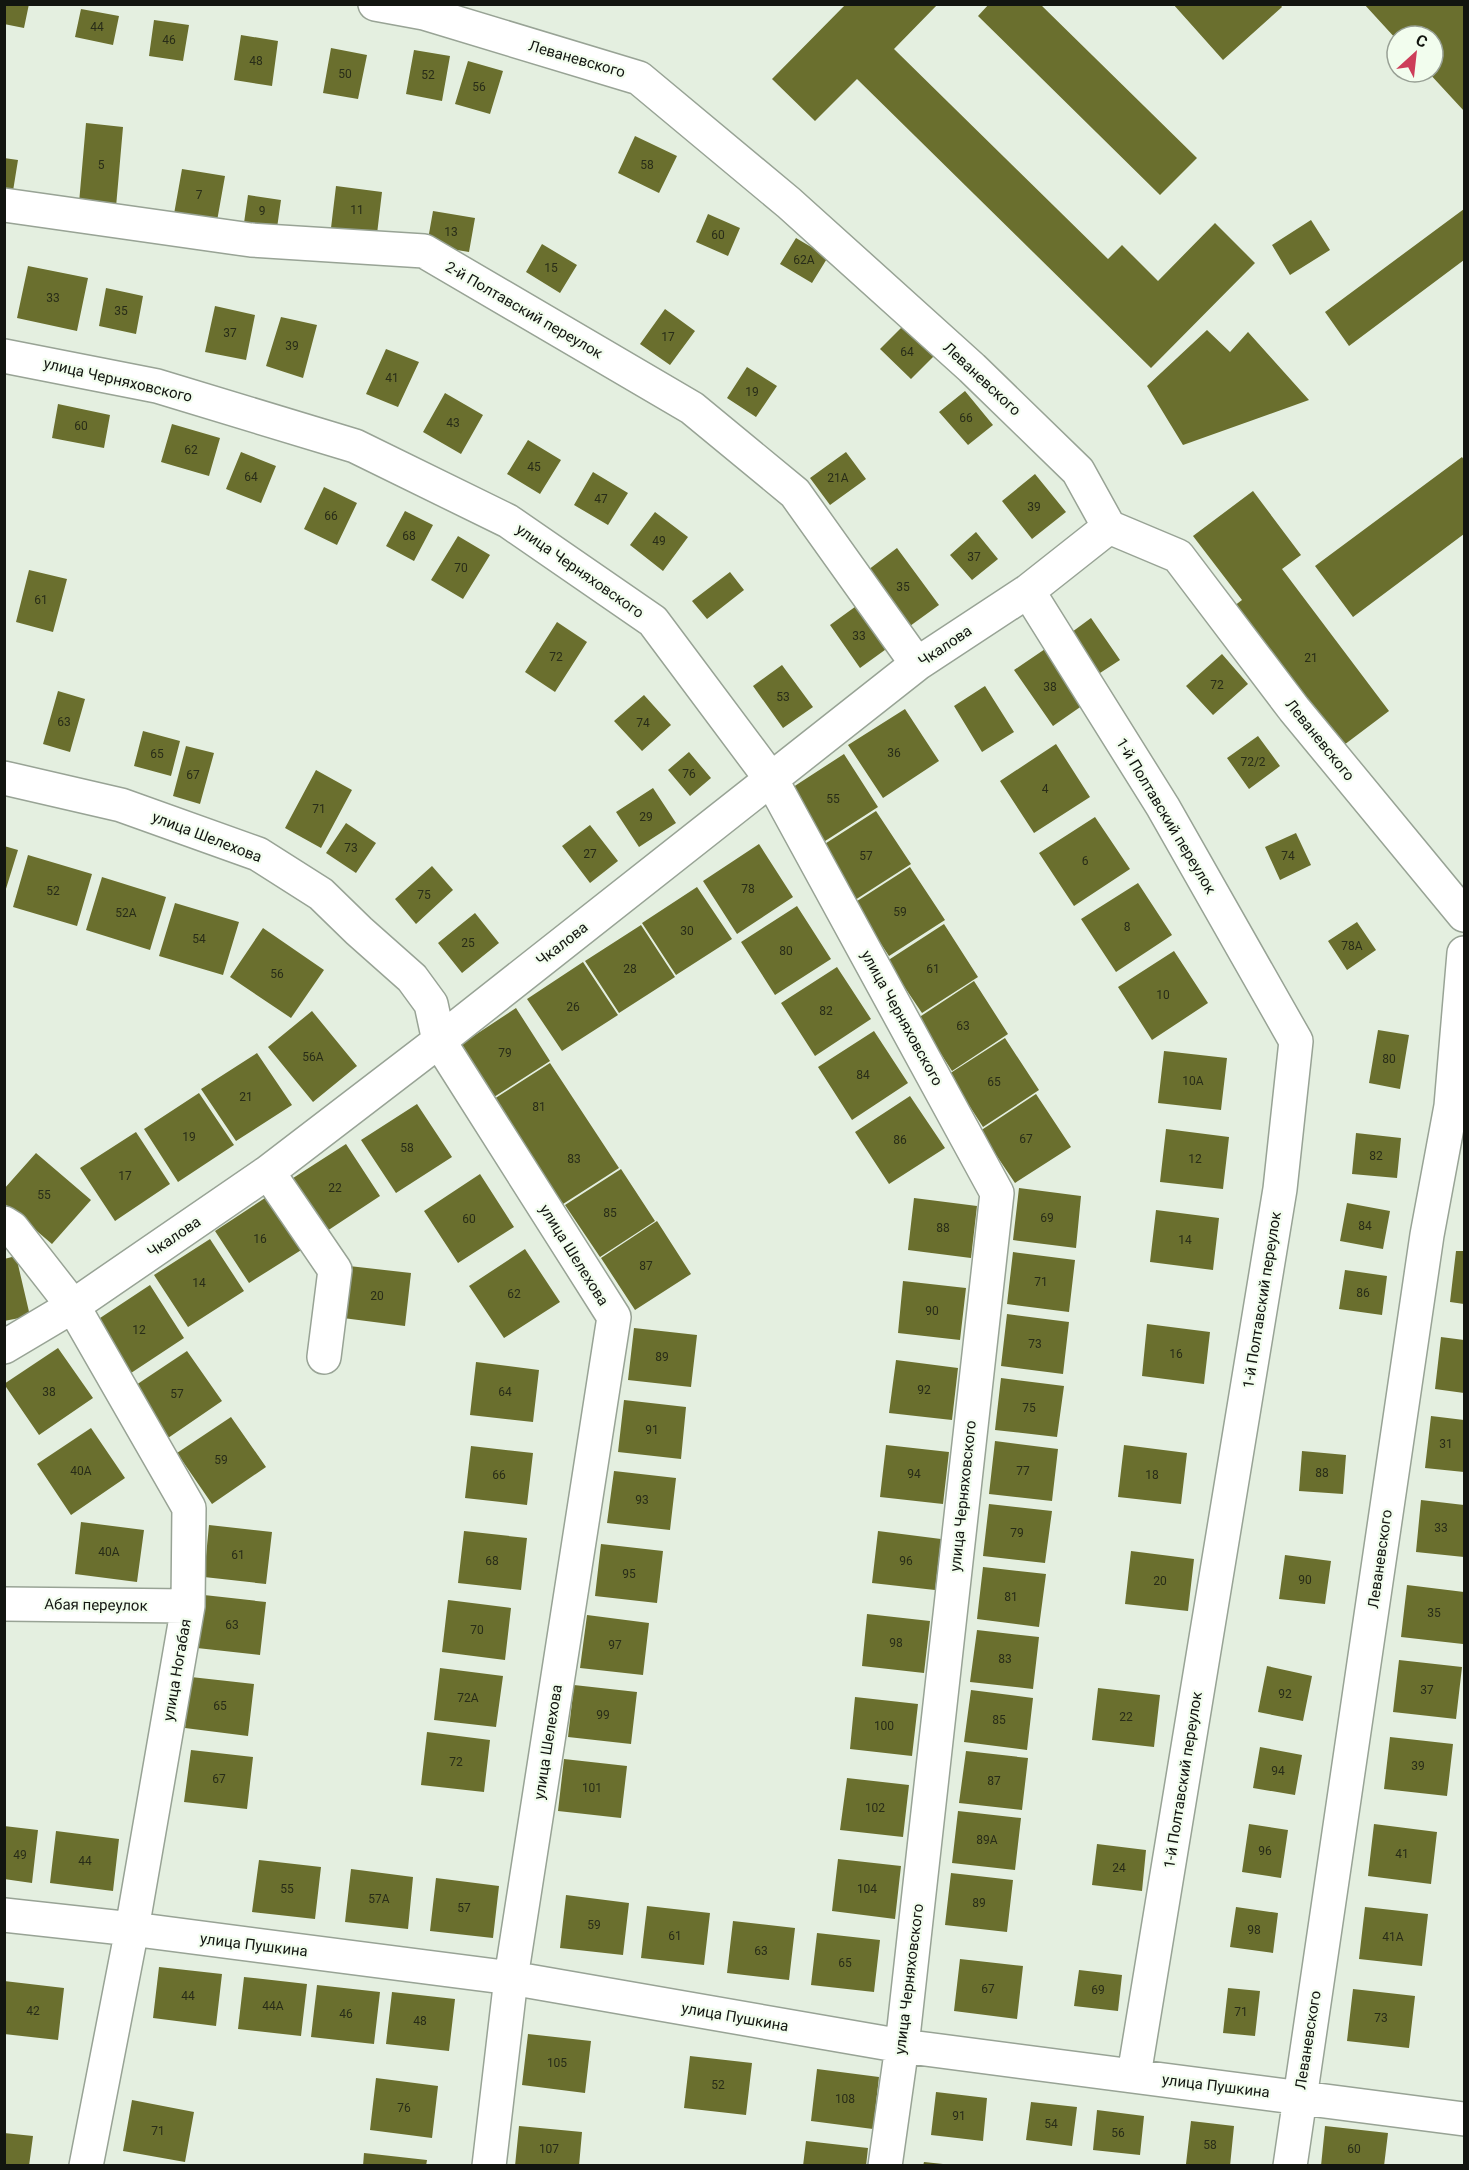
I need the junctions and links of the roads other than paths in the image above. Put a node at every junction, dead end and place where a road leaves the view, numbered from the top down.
1 (375, 4) edge
2 (4, 206) edge
3 (4, 356) edge
4 (1109, 527) junction
5 (1028, 591) junction
6 (917, 664) junction
7 (4, 778) edge
8 (771, 779) junction
9 (1464, 915) edge
10 (1464, 953) edge
11 (439, 1041) junction
12 (1458, 1107) edge
13 (268, 1172) junction
14 (4, 1223) edge
15 (73, 1306) junction
16 (4, 1347) edge
17 (324, 1357) dead end
18 (4, 1604) edge
19 (188, 1606) junction
20 (4, 1916) edge
21 (132, 1929) junction
22 (512, 1978) junction
23 (902, 2046) junction
24 (1134, 2075) junction
25 (1300, 2097) junction
26 (1464, 2119) edge
27 (86, 2166) edge
28 (489, 2166) edge
29 (885, 2166) edge
30 (1290, 2166) edge

1 - 4 street, Леваневского
2 - 6 street, 2-й Полтавский переулок
3 - 8 street, улица Черняховского
4 - 5 street, Чкалова
4 - 9 street, Леваневского
5 - 6 street, Чкалова
5 - 24 street, 1-й Полтавский переулок
6 - 8 street, Чкалова
7 - 11 street, улица Шелехова
8 - 11 street, Чкалова
8 - 23 street, улица Черняховского
10 - 12 street, Леваневского
11 - 13 street, Чкалова
11 - 22 street, улица Шелехова
12 - 25 street, Леваневского
13 - 15 street, Чкалова
13 - 17 street
14 - 15 street, улица Ногабая
15 - 16 street, Чкалова
15 - 19 street, улица Ногабая
18 - 19 street, Абая переулок
19 - 21 street, улица Ногабая
20 - 21 street, улица Пушкина
21 - 22 street, улица Пушкина
21 - 27 street, улица Ногабая
22 - 23 street, улица Пушкина
22 - 28 street, улица Шелехова
23 - 24 street, улица Пушкина
23 - 29 street, улица Черняховского
24 - 25 street, улица Пушкина
25 - 26 street, улица Пушкина
25 - 30 street, Леваневского

